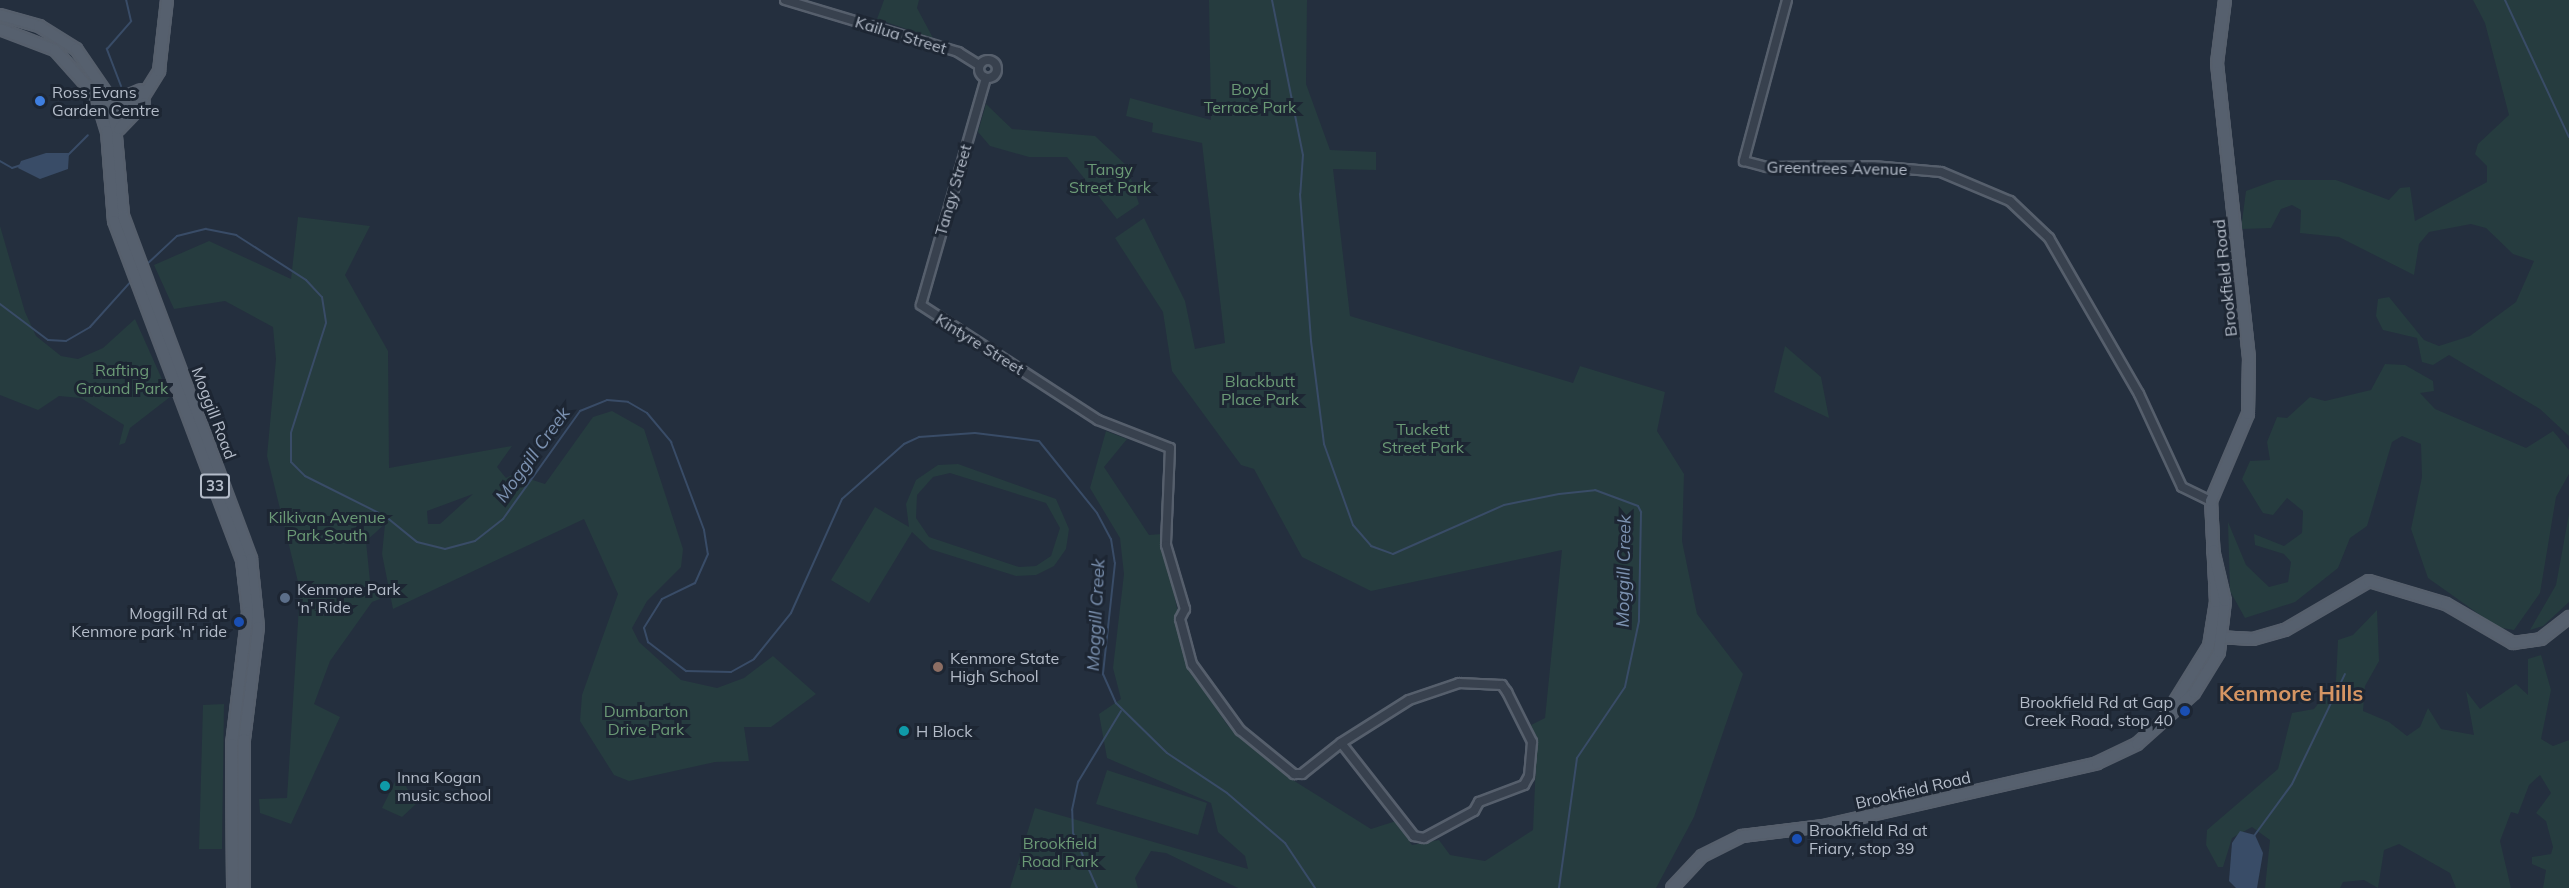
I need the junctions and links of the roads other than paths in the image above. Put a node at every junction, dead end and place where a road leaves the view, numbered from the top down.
1 (167, 0) edge
2 (785, 0) edge
3 (1786, 0) edge
4 (2225, 0) edge
5 (0, 15) edge
6 (0, 29) edge
7 (979, 65) junction
8 (986, 78) junction
9 (155, 79) junction
10 (114, 106) junction
11 (102, 110) junction
12 (119, 129) junction
13 (128, 241) junction
14 (148, 294) junction
15 (920, 302) joint
16 (2211, 501) junction
17 (2569, 617) edge
18 (2217, 636) junction
19 (1341, 742) junction
20 (233, 888) edge
21 (244, 888) edge
22 (1672, 888) edge

1 - 9 main road
2 - 7 street, Kailua Street
3 - 16 street, Greentrees Avenue
4 - 16 main road, Brookfield Road
5 - 10 main road, Moggill Road / 33
6 - 11 main road, Moggill Road / 33
7 - 8 street
7 - 8 street, Kailua Street
8 - 15 street, Tangy Street
9 - 10 main road
9 - 12 main road
10 - 11 main road
10 - 12 main road, Moggill Road / 33
11 - 13 main road, Moggill Road / 33
12 - 13 main road, Moggill Road / 33
13 - 14 main road, Moggill Road / 33
14 - 20 main road, Moggill Road / 33
14 - 21 main road, Moggill Road / 33
15 - 19 street, Kintyre Street
16 - 18 main road, Brookfield Road
17 - 18 main road
18 - 22 main road, Brookfield Road
19 - 19 street

